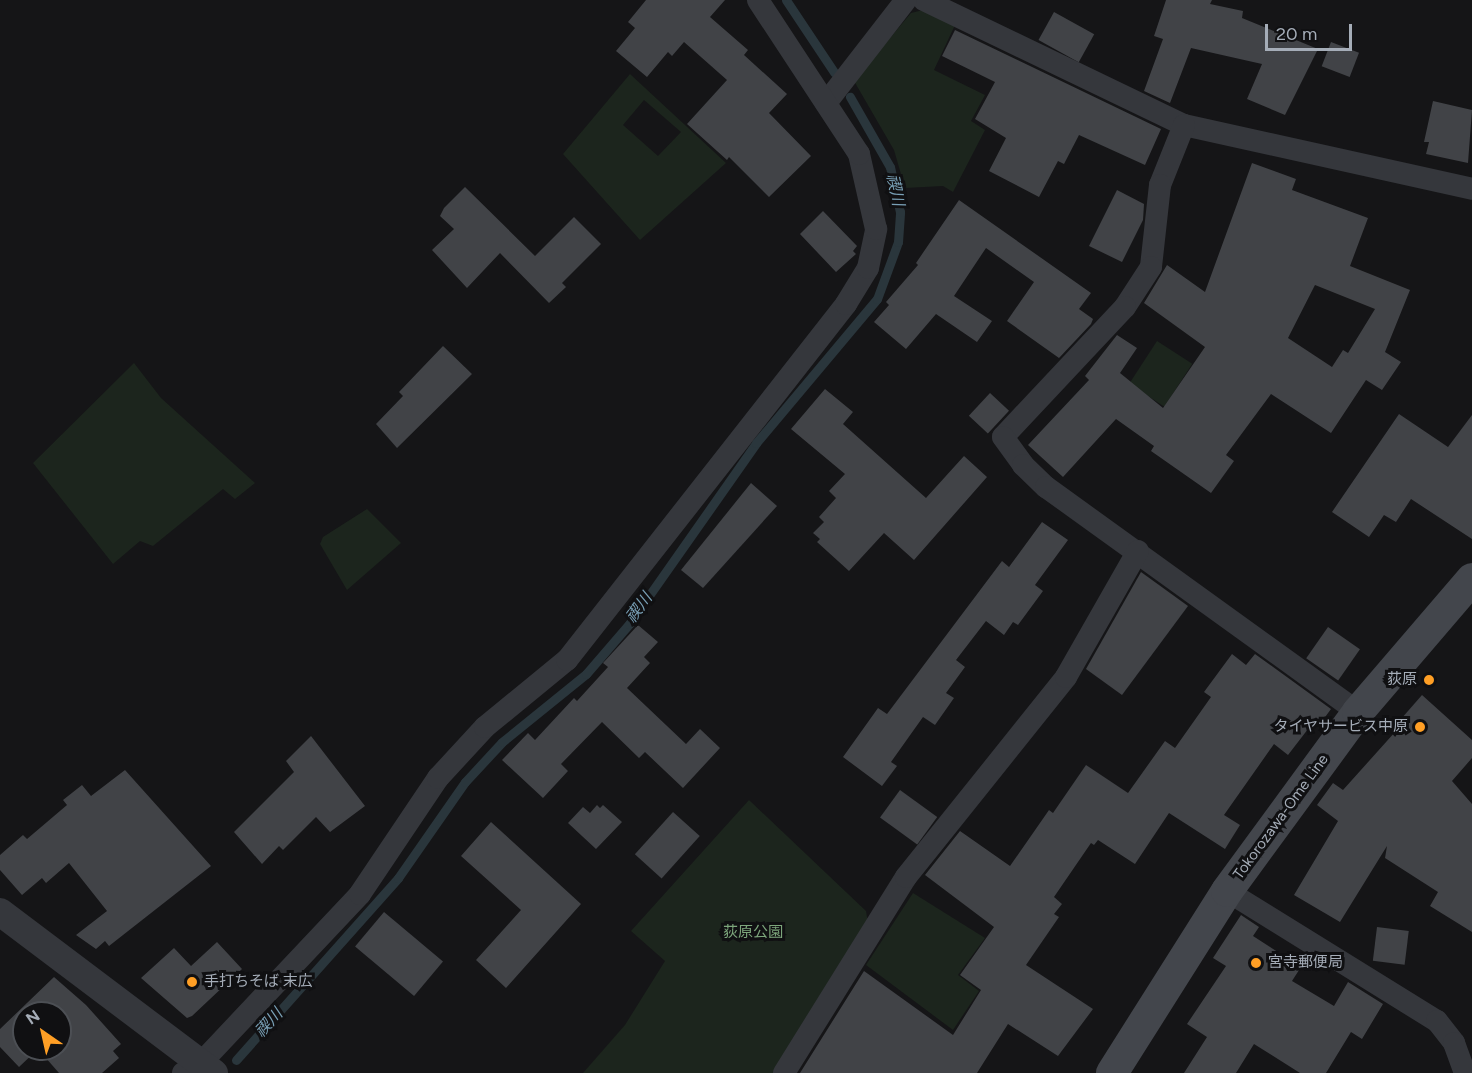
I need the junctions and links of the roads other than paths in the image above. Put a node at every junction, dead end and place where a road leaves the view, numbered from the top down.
1 (758, 0) edge
2 (906, 0) edge
3 (924, 0) edge
4 (826, 103) junction
5 (1184, 125) junction
6 (1472, 189) edge
7 (1138, 551) junction
8 (1472, 579) edge
9 (1358, 712) junction
10 (1227, 891) junction
11 (0, 912) edge
12 (199, 1070) edge
13 (784, 1073) edge
14 (1113, 1073) edge
15 (1465, 1073) edge

1 - 4 street
2 - 4 street
3 - 5 street
4 - 12 street
5 - 6 street
5 - 7 street
7 - 9 street
7 - 13 street
8 - 9 main road, Tokorozawa-Ome Line
9 - 10 main road, Tokorozawa-Ome Line
10 - 14 main road, Tokorozawa-Ome Line
10 - 15 street
11 - 12 street

